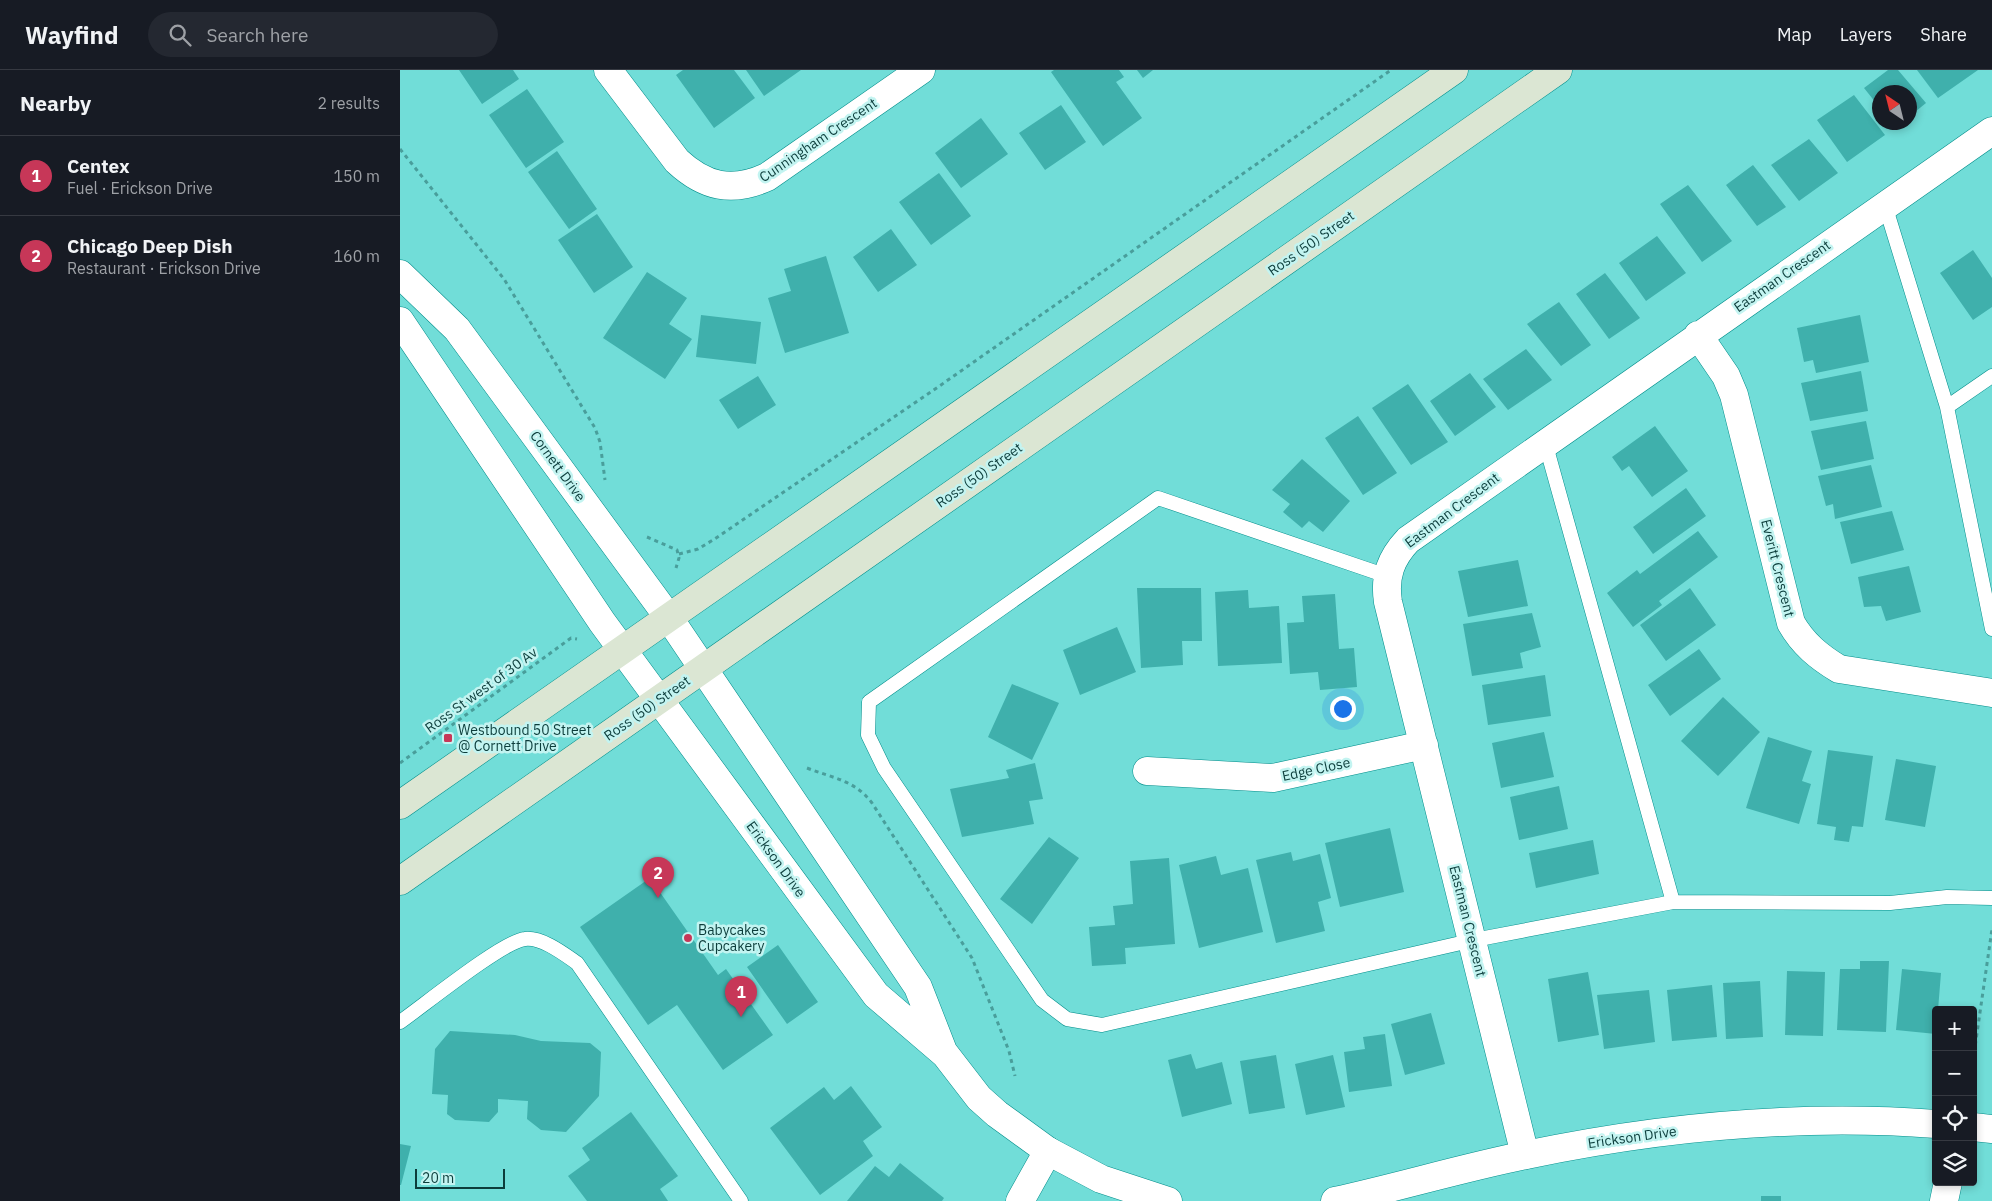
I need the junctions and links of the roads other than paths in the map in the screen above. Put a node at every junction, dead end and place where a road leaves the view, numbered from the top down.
1 (608, 70) edge
2 (921, 70) edge
3 (1454, 70) edge
4 (1558, 70) edge
5 (1992, 131) edge
6 (1885, 205) junction
7 (400, 274) edge
8 (400, 321) edge
9 (1698, 335) junction
10 (1992, 376) edge
11 (1947, 407) junction
12 (1545, 442) junction
13 (1387, 576) junction
14 (668, 618) junction
15 (1992, 629) edge
16 (623, 650) junction
17 (702, 669) junction
18 (1992, 693) edge
19 (659, 699) junction
20 (1424, 745) junction
21 (1147, 771) dead end
22 (400, 805) edge
23 (400, 881) edge
24 (1992, 898) edge
25 (1673, 902) junction
26 (1474, 940) junction
27 (400, 1022) edge
28 (945, 1054) junction
29 (1932, 1124) edge
30 (1977, 1127) edge
31 (1992, 1129) edge
32 (1048, 1151) junction
33 (1525, 1155) junction
34 (1947, 1186) edge
35 (741, 1201) edge
36 (1020, 1201) edge
37 (1168, 1201) edge
38 (1335, 1201) edge
39 (1944, 1201) edge

1 - 2 street, Cunningham Crescent
3 - 14 main road
4 - 17 main road, Ross (50) Street
5 - 6 street, Eastman Crescent
6 - 9 street, Eastman Crescent
6 - 11 lane
7 - 14 street, Cornett Drive
8 - 16 street
9 - 12 street, Eastman Crescent
9 - 18 street, Everitt Crescent
10 - 11 lane
11 - 15 lane
12 - 13 street, Eastman Crescent
12 - 25 lane
13 - 20 street, Eastman Crescent
13 - 26 lane
14 - 16 main road
14 - 17 street, Cornett Drive
16 - 19 street, Erickson Drive
16 - 22 main road
17 - 19 main road, Ross (50) Street
17 - 28 street, Erickson Drive
19 - 23 main road, Ross (50) Street
19 - 28 street, Erickson Drive
20 - 21 street, Edge Close
20 - 26 street, Eastman Crescent
24 - 25 lane
25 - 26 lane
26 - 33 street, Eastman Crescent
27 - 35 lane
28 - 32 street, Erickson Drive
29 - 33 street, Erickson Drive
30 - 31 street
32 - 36 street
32 - 37 street, Erickson Drive
33 - 38 street, Erickson Drive
34 - 39 street

